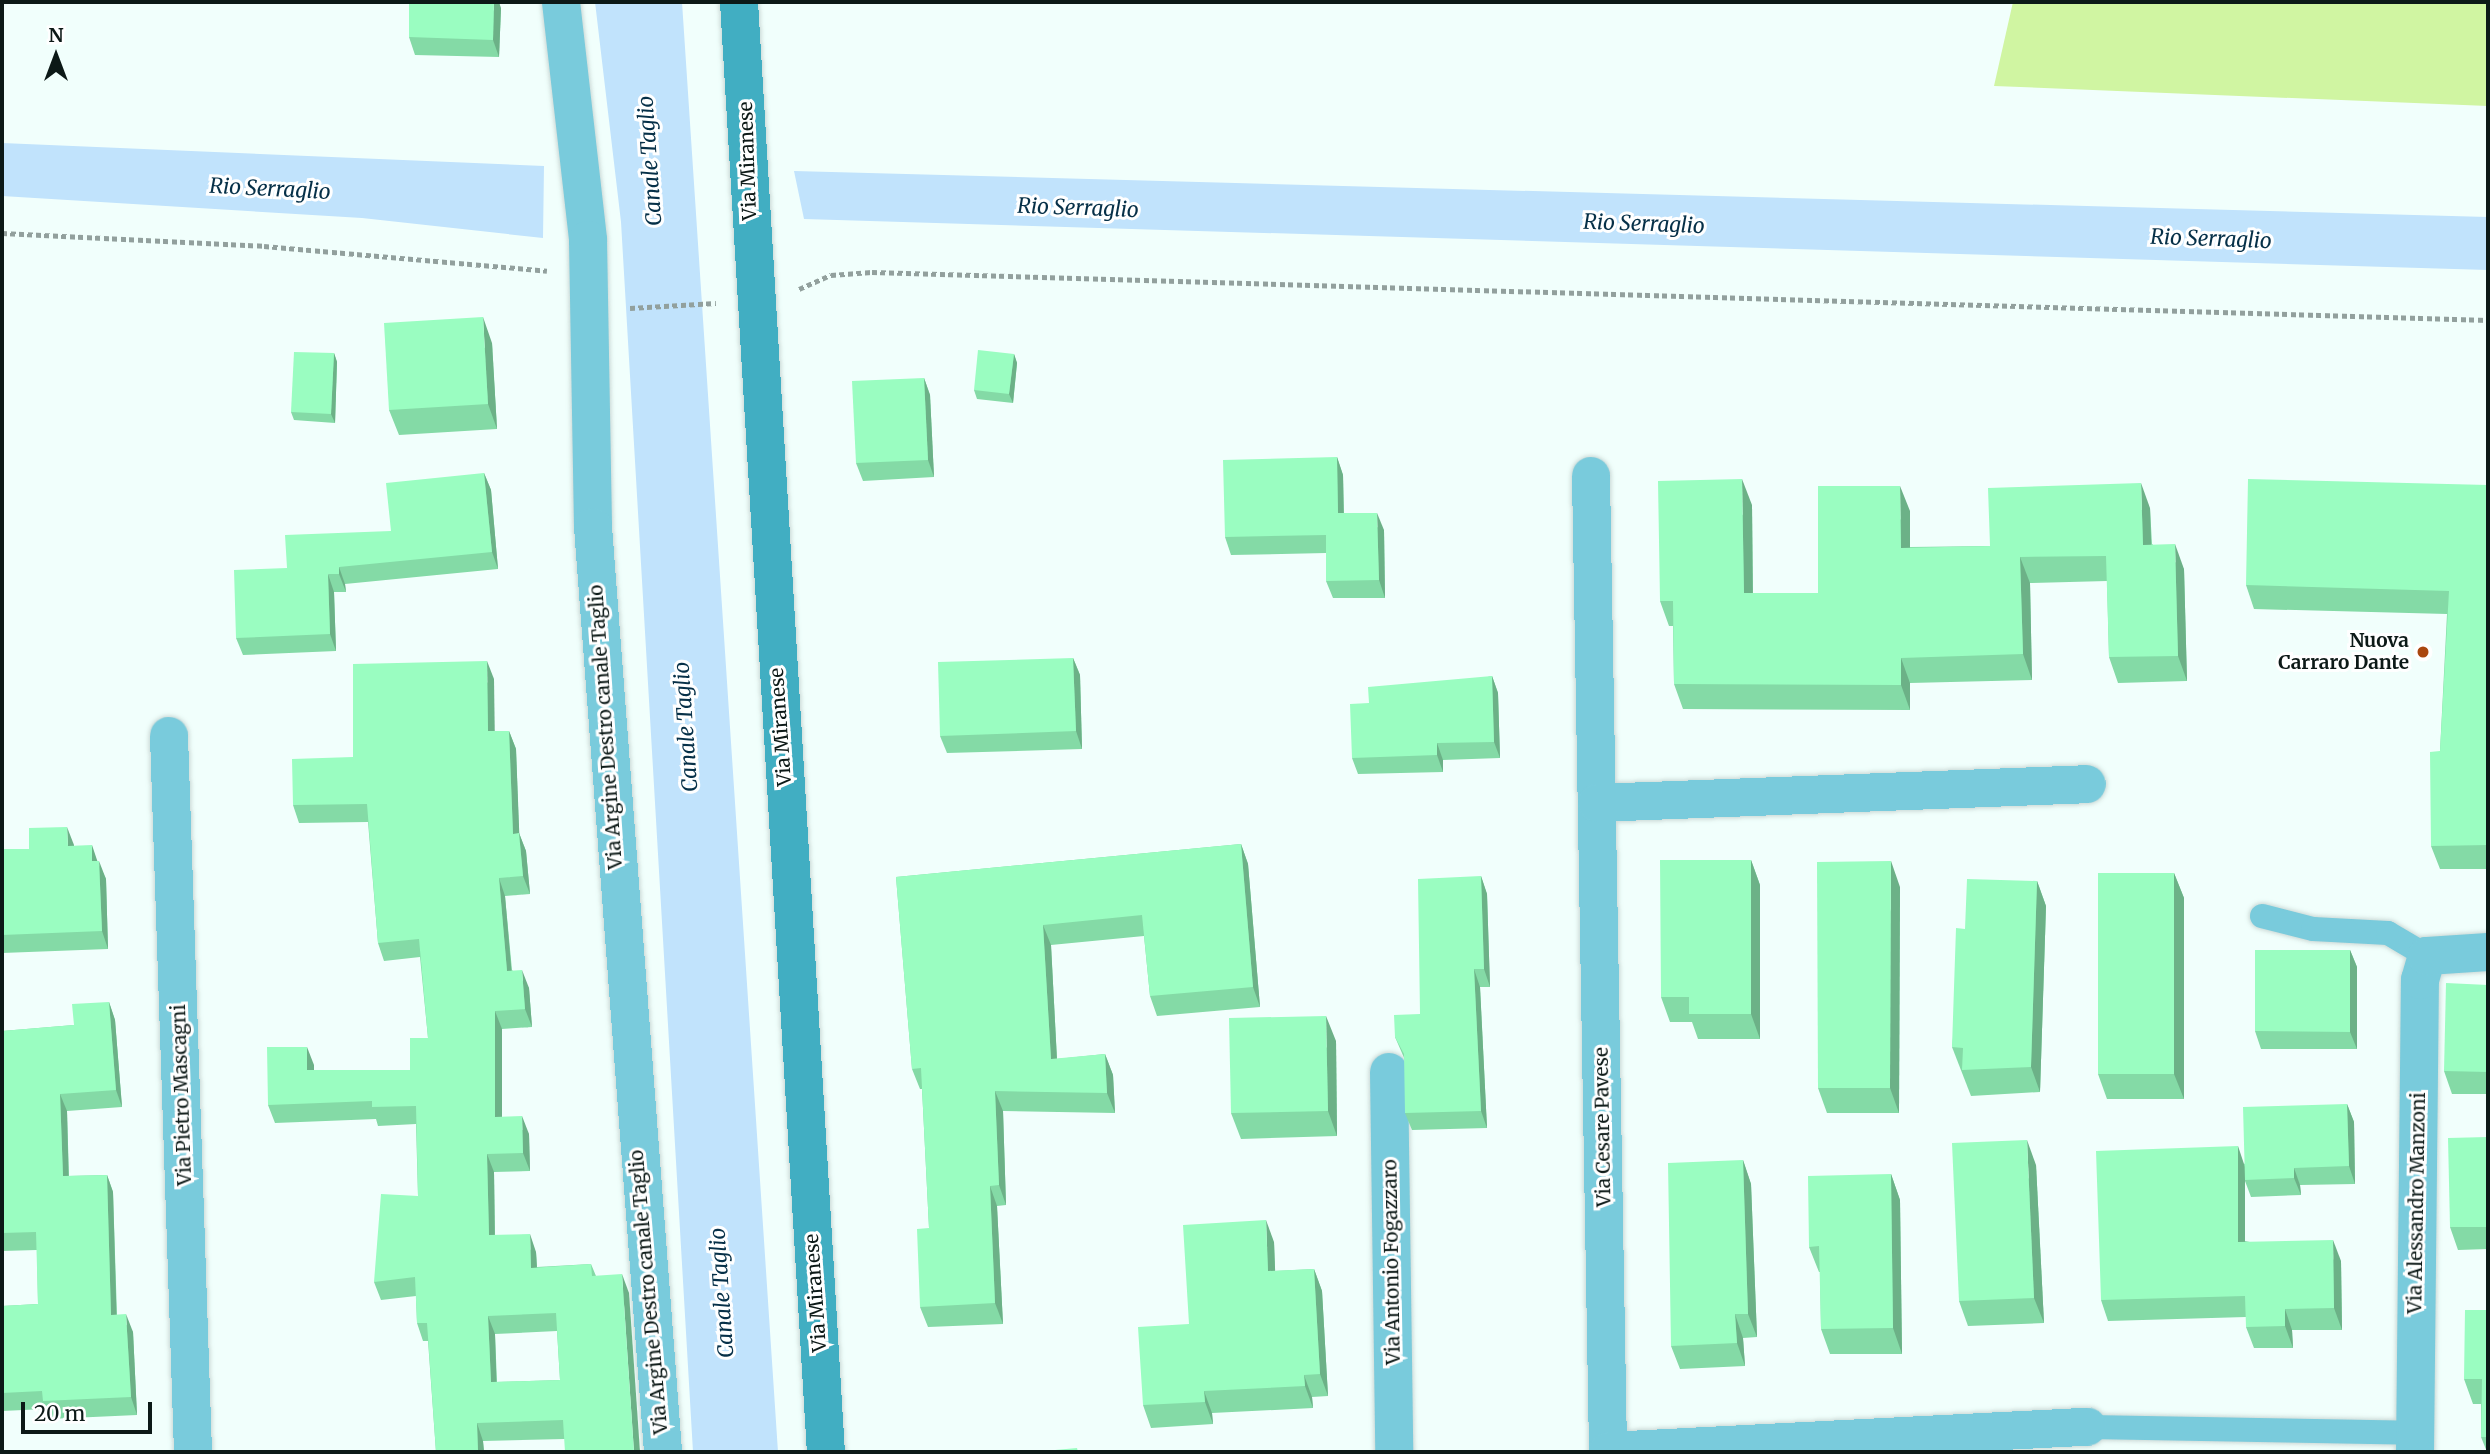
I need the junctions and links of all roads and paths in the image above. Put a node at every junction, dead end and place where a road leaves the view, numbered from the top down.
1 (561, 2) edge
2 (739, 2) edge
3 (2, 233) edge
4 (586, 274) junction
5 (740, 301) junction
6 (620, 308) dead end
7 (2488, 320) edge
8 (1591, 476) dead end
9 (169, 736) dead end
10 (2087, 784) dead end
11 (1597, 803) junction
12 (2262, 916) dead end
13 (2488, 952) edge
14 (2427, 956) junction
15 (1389, 1072) dead end
16 (2087, 1427) joint
17 (2415, 1443) edge
18 (193, 1452) edge
19 (663, 1452) edge
20 (826, 1452) edge
21 (1394, 1452) edge
22 (1608, 1452) edge

1 - 4 street, Via Argine Destro canale Taglio
2 - 5 main road, Via Miranese
3 - 4 path
4 - 19 street, Via Argine Destro canale Taglio
5 - 6 path
5 - 7 path
5 - 20 main road, Via Miranese
8 - 11 street, Via Cesare Pavese
9 - 18 street, Via Pietro Mascagni
10 - 11 street
11 - 22 street, Via Cesare Pavese
12 - 14 lane
13 - 14 street
14 - 17 street, Via Alessandro Manzoni
15 - 21 street, Via Antonio Fogazzaro
16 - 17 lane
16 - 22 street, Via Cesare Pavese

